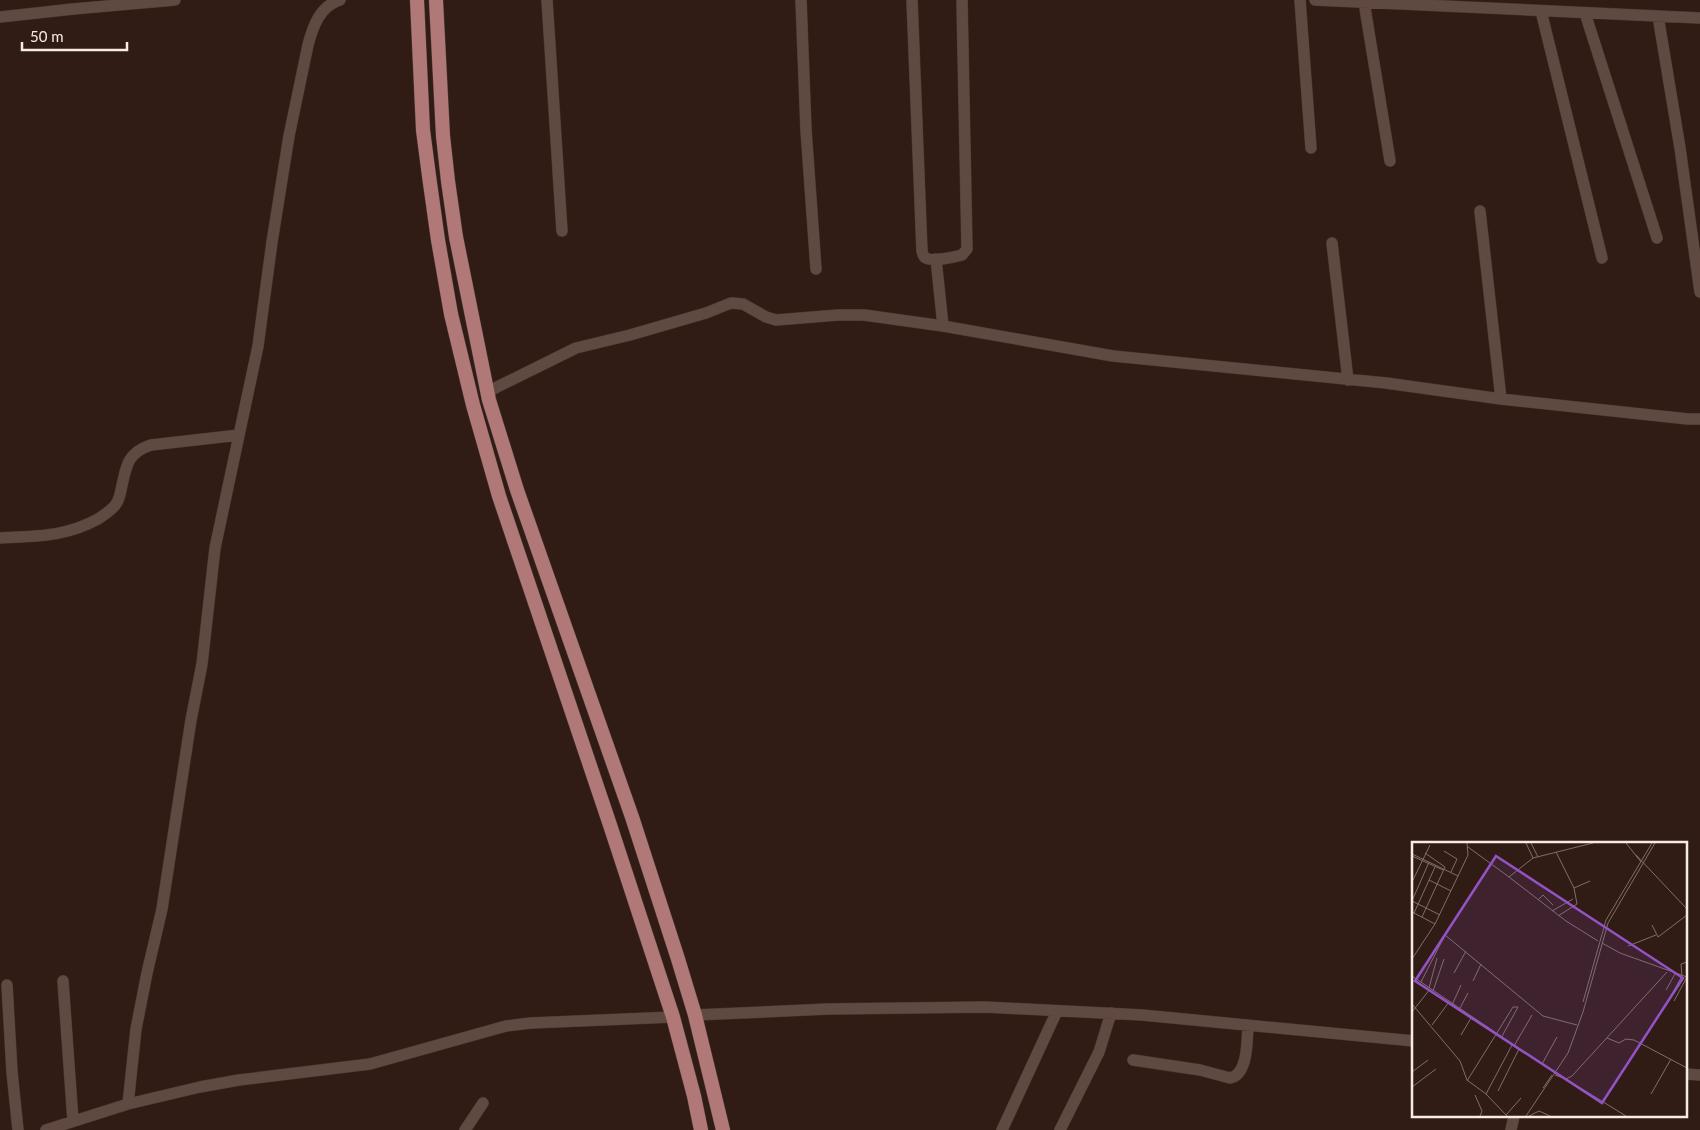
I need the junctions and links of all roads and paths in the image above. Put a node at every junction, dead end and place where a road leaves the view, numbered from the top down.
1 (175, 0) edge
2 (417, 0) edge
3 (436, 0) edge
4 (547, 0) edge
5 (801, 0) edge
6 (912, 0) edge
7 (962, 0) edge
8 (1300, 0) edge
9 (1315, 0) edge
10 (1570, 0) edge
11 (334, 1) edge
12 (1364, 2) junction
13 (1397, 2) edge
14 (1541, 11) junction
15 (1569, 12) junction
16 (1585, 13) junction
17 (1658, 16) junction
18 (0, 17) edge
19 (1700, 18) edge
20 (1311, 148) dead end
21 (1390, 161) dead end
22 (1480, 211) dead end
23 (562, 231) dead end
24 (1657, 238) dead end
25 (1332, 243) dead end
26 (1602, 258) dead end
27 (936, 260) junction
28 (816, 269) dead end
29 (1700, 292) edge
30 (943, 326) junction
31 (1348, 380) junction
32 (487, 392) junction
33 (1500, 400) junction
34 (1700, 419) edge
35 (239, 435) junction
36 (0, 538) edge
37 (622, 791) junction
38 (601, 798) junction
39 (63, 981) dead end
40 (7, 985) dead end
41 (1056, 1011) junction
42 (1111, 1013) junction
43 (696, 1015) junction
44 (672, 1017) junction
45 (1248, 1025) junction
46 (1412, 1042) edge
47 (1133, 1060) dead end
48 (483, 1103) dead end
49 (128, 1104) junction
50 (73, 1121) junction
51 (18, 1130) edge
52 (46, 1130) edge
53 (465, 1130) edge
54 (702, 1130) edge
55 (723, 1130) edge
56 (1002, 1130) edge
57 (1060, 1130) edge

1 - 18 street
2 - 38 main road
3 - 32 main road
4 - 23 street
5 - 28 street
6 - 27 street
7 - 27 street
8 - 20 street
9 - 12 street
10 - 15 street
11 - 35 street
12 - 13 street
12 - 21 street
13 - 14 street
14 - 15 street
14 - 26 street
15 - 16 street
16 - 17 street
16 - 24 street
17 - 19 street
17 - 29 street
22 - 33 street
25 - 31 street
27 - 30 street
30 - 31 street
30 - 32 street
31 - 33 street
32 - 37 main road
33 - 34 street
35 - 36 street
35 - 49 street
37 - 38 main road
37 - 43 main road
38 - 44 main road
39 - 50 street
40 - 51 street
41 - 42 street
41 - 43 street
41 - 56 street
42 - 45 street
42 - 57 street
43 - 55 main road
44 - 49 street
44 - 54 main road
45 - 46 street
45 - 47 street
48 - 53 street
49 - 50 street
50 - 52 street

